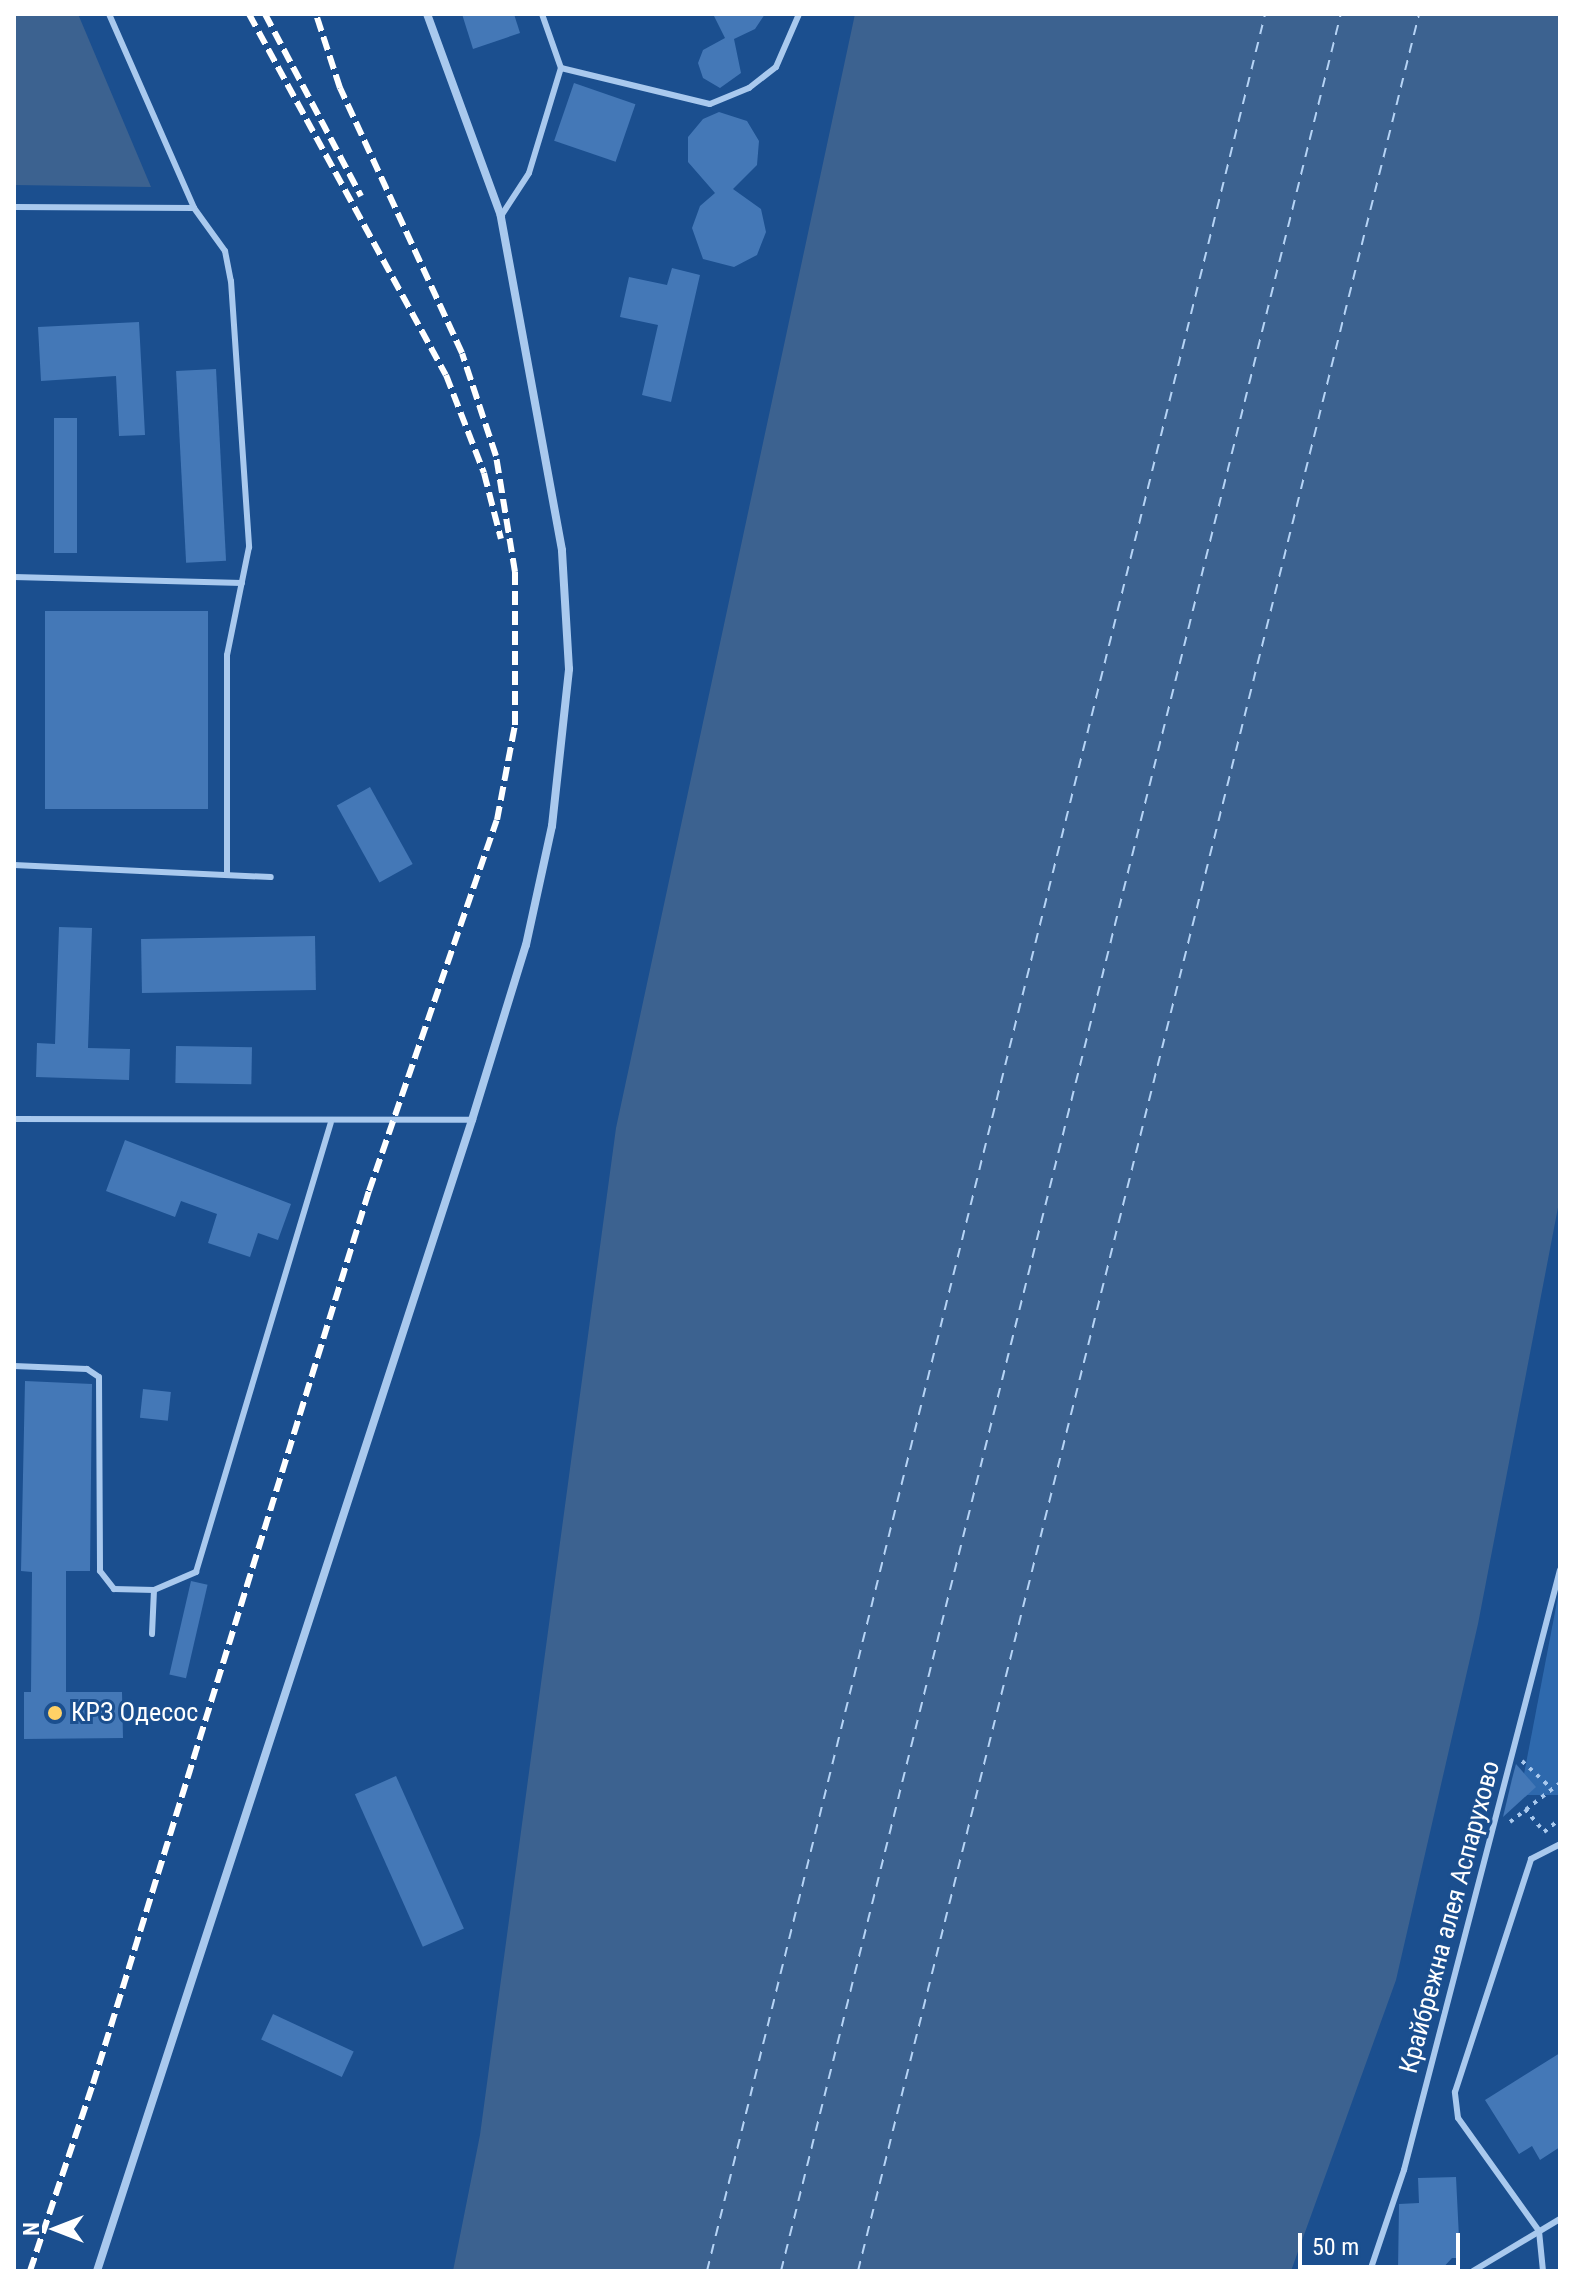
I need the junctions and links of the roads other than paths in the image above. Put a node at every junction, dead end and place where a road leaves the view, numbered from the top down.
1 (109, 14) edge
2 (427, 14) edge
3 (542, 14) edge
4 (799, 14) edge
5 (561, 68) junction
6 (14, 207) edge
7 (194, 208) junction
8 (501, 216) junction
9 (14, 577) edge
10 (242, 583) junction
11 (14, 865) edge
12 (227, 875) junction
13 (271, 877) dead end
14 (14, 1119) edge
15 (472, 1120) junction
16 (331, 1123) junction
17 (14, 1366) edge
18 (1560, 1570) edge
19 (154, 1590) junction
20 (152, 1634) dead end
21 (1560, 1844) edge
22 (1560, 2219) edge
23 (1539, 2231) junction
24 (97, 2271) edge
25 (1370, 2271) edge
26 (1473, 2271) edge
27 (1543, 2271) edge

1 - 7 lane
2 - 8 street
3 - 5 lane
4 - 5 lane
5 - 8 lane
6 - 7 lane
7 - 10 lane
8 - 15 street
9 - 10 lane
10 - 12 lane
11 - 12 lane
12 - 13 lane
14 - 16 lane
15 - 16 lane
15 - 24 street
16 - 19 lane
17 - 19 lane
18 - 25 lane, Крайбрежна алея Аспарухово
19 - 20 lane
21 - 23 lane
22 - 23 lane
23 - 26 lane
23 - 27 lane

